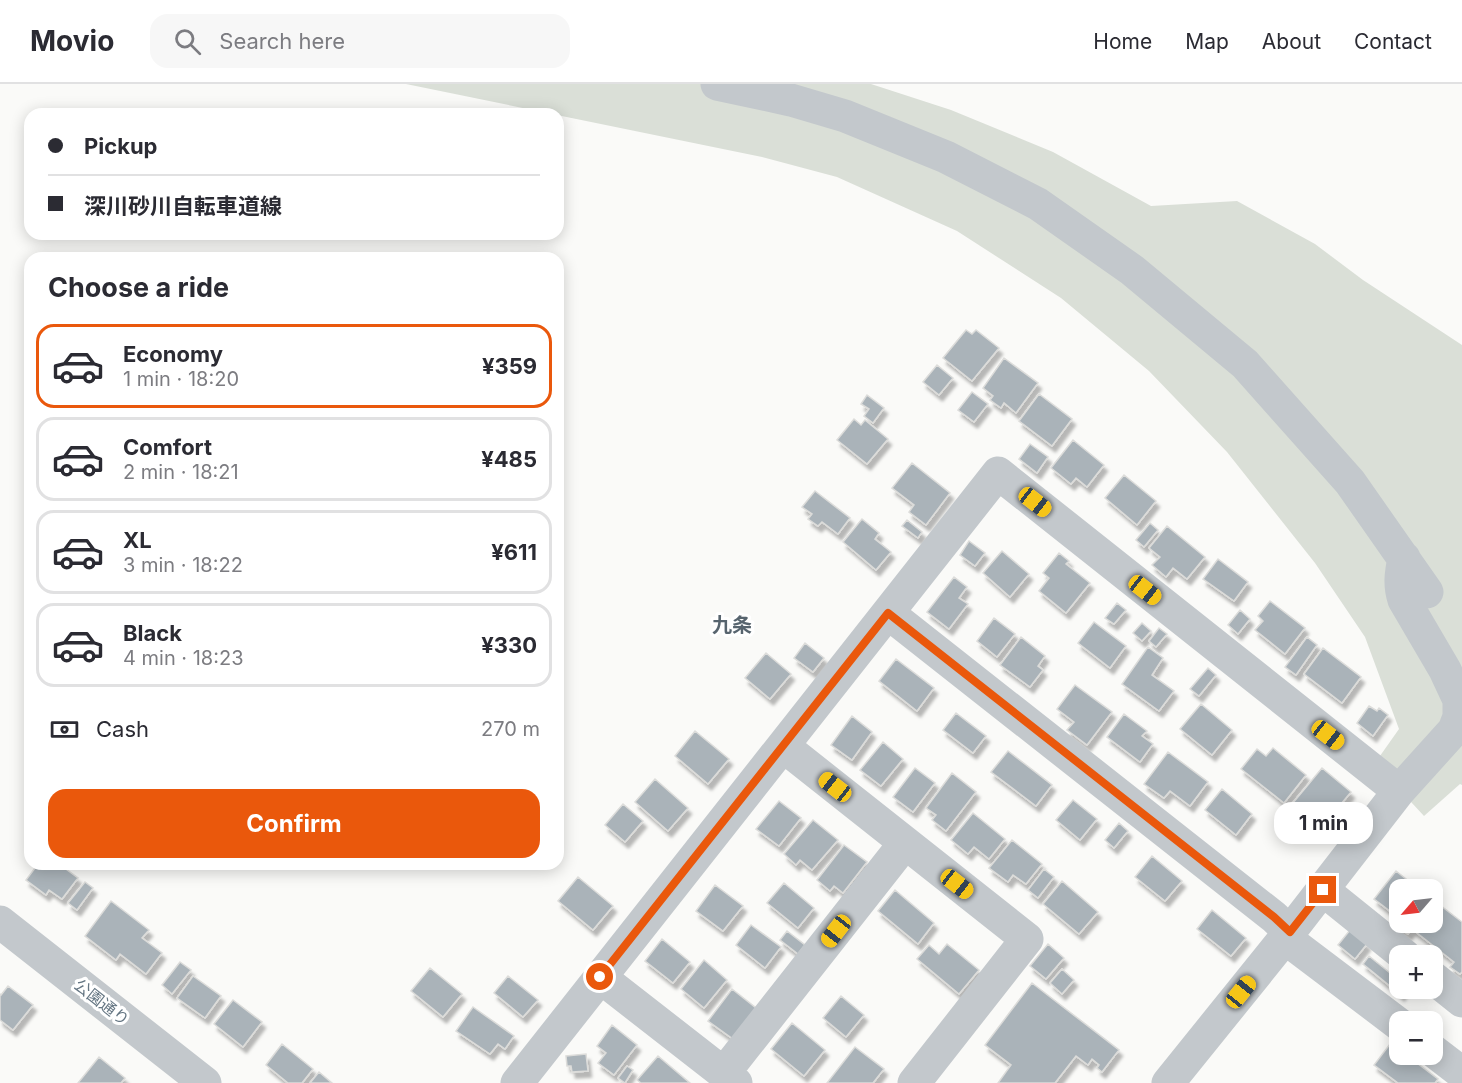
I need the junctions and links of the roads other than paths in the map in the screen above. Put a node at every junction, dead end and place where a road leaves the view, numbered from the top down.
1 (717, 84) edge
2 (1404, 558) junction
3 (1427, 592) dead end
4 (888, 613) junction
5 (783, 746) junction
6 (1399, 791) junction
7 (905, 843) junction
8 (1323, 890) junction
9 (0, 922) edge
10 (1287, 935) junction
11 (1391, 945) edge
12 (600, 977) junction
13 (1443, 986) edge
14 (1462, 1001) edge
15 (1389, 1016) edge
16 (1443, 1058) edge
17 (1462, 1073) edge
18 (730, 1078) edge
19 (205, 1083) edge
20 (517, 1083) edge
21 (914, 1083) edge
22 (1168, 1083) edge

1 - 2 street
2 - 3 street
2 - 6 street
4 - 5 street
4 - 6 street
4 - 10 street
5 - 7 street
5 - 12 street
6 - 8 street
7 - 18 street
7 - 21 street
8 - 10 street
8 - 11 street
9 - 19 street, 公園通り
10 - 15 street
10 - 22 street
12 - 18 street
12 - 20 street
13 - 14 street
16 - 17 street

